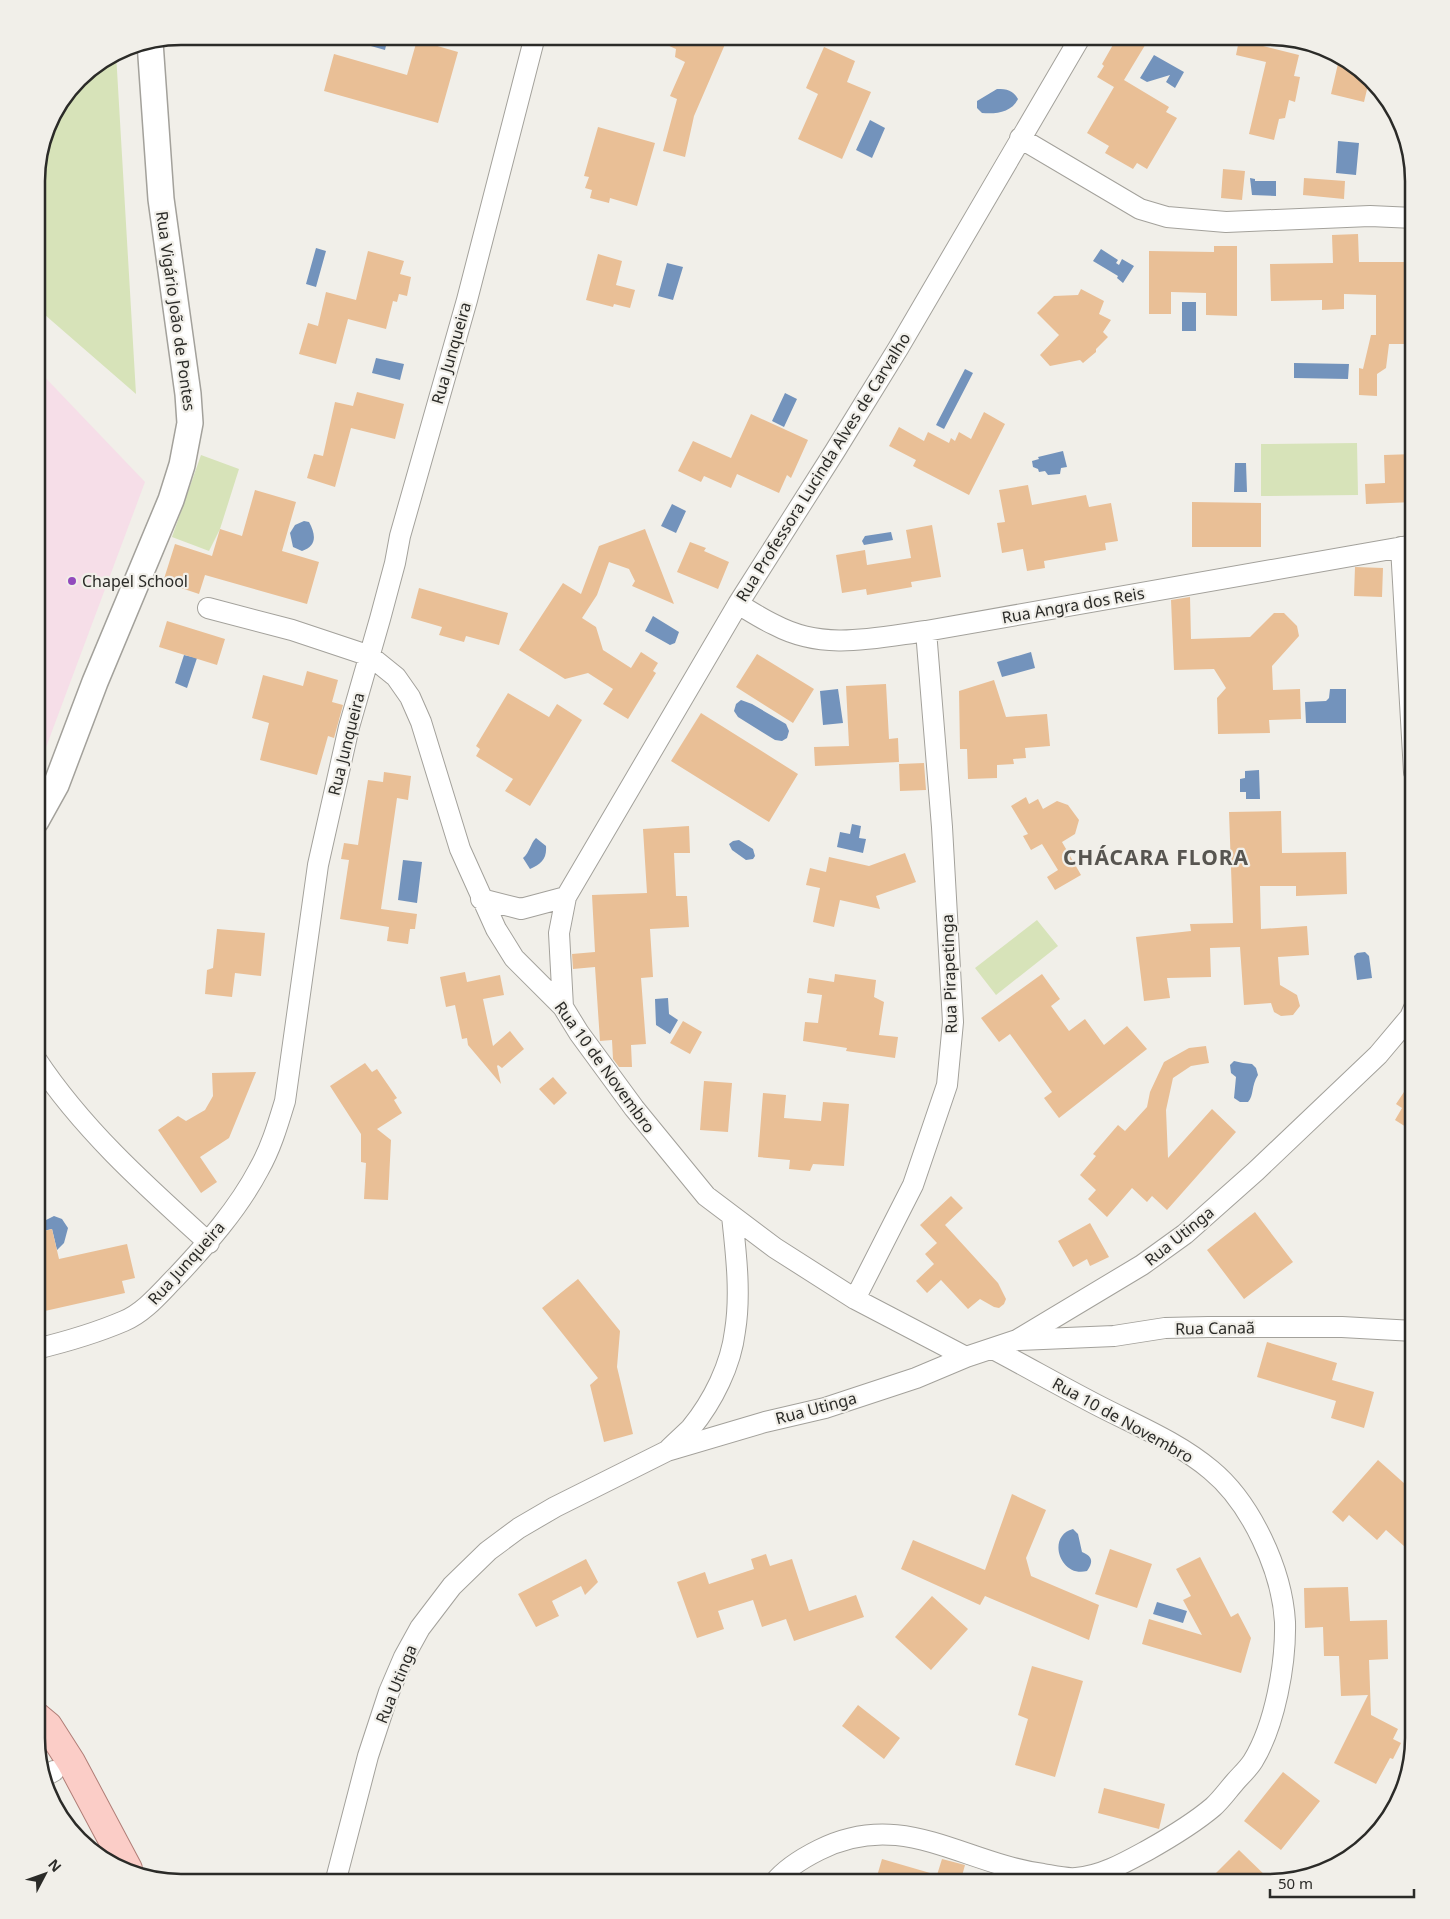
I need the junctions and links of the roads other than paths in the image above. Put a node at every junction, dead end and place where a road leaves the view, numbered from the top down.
1 (533, 45) edge
2 (1076, 45) edge
3 (150, 49) edge
4 (1020, 138) junction
5 (1405, 218) edge
6 (1405, 547) edge
7 (738, 604) junction
8 (208, 608) dead end
9 (926, 631) junction
10 (370, 656) junction
11 (45, 805) edge
12 (566, 897) junction
13 (481, 898) junction
14 (563, 1007) junction
15 (1405, 1023) edge
16 (45, 1073) edge
17 (732, 1216) junction
18 (209, 1243) junction
19 (855, 1299) junction
20 (1405, 1330) edge
21 (1017, 1340) junction
22 (45, 1347) edge
23 (993, 1349) junction
24 (966, 1357) junction
25 (667, 1451) junction
26 (45, 1724) edge
27 (124, 1861) edge
28 (337, 1874) edge
29 (785, 1874) edge
30 (1043, 1874) edge
31 (1098, 1874) edge

1 - 10 street, Rua Junqueira
2 - 4 street, Rua Professora Lucinda Alves de Carvalho
3 - 11 street, Rua Vigário João de Pontes
4 - 5 street
4 - 7 street, Rua Professora Lucinda Alves de Carvalho
6 - 9 street, Rua Angra dos Reis
7 - 9 street, Rua Angra dos Reis
7 - 12 street, Rua Professora Lucinda Alves de Carvalho
8 - 10 street, Rua 10 de Novembro
9 - 19 street, Rua Pirapetinga
10 - 13 street, Rua 10 de Novembro
10 - 18 street, Rua Junqueira
12 - 13 street
12 - 14 street, Rua Professora Lucinda Alves de Carvalho
13 - 14 street, Rua 10 de Novembro
14 - 17 street, Rua 10 de Novembro
15 - 21 street, Rua Utinga
16 - 18 street
17 - 19 street, Rua 10 de Novembro
17 - 25 street
18 - 22 street, Rua Junqueira
19 - 24 street, Rua 10 de Novembro
20 - 21 street, Rua Canaã
21 - 23 street, Rua Utinga
23 - 24 street, Rua Utinga
23 - 31 street, Rua 10 de Novembro
24 - 25 street, Rua Utinga
25 - 28 street, Rua Utinga
26 - 27 main road
29 - 30 street, Rua 10 de Novembro

